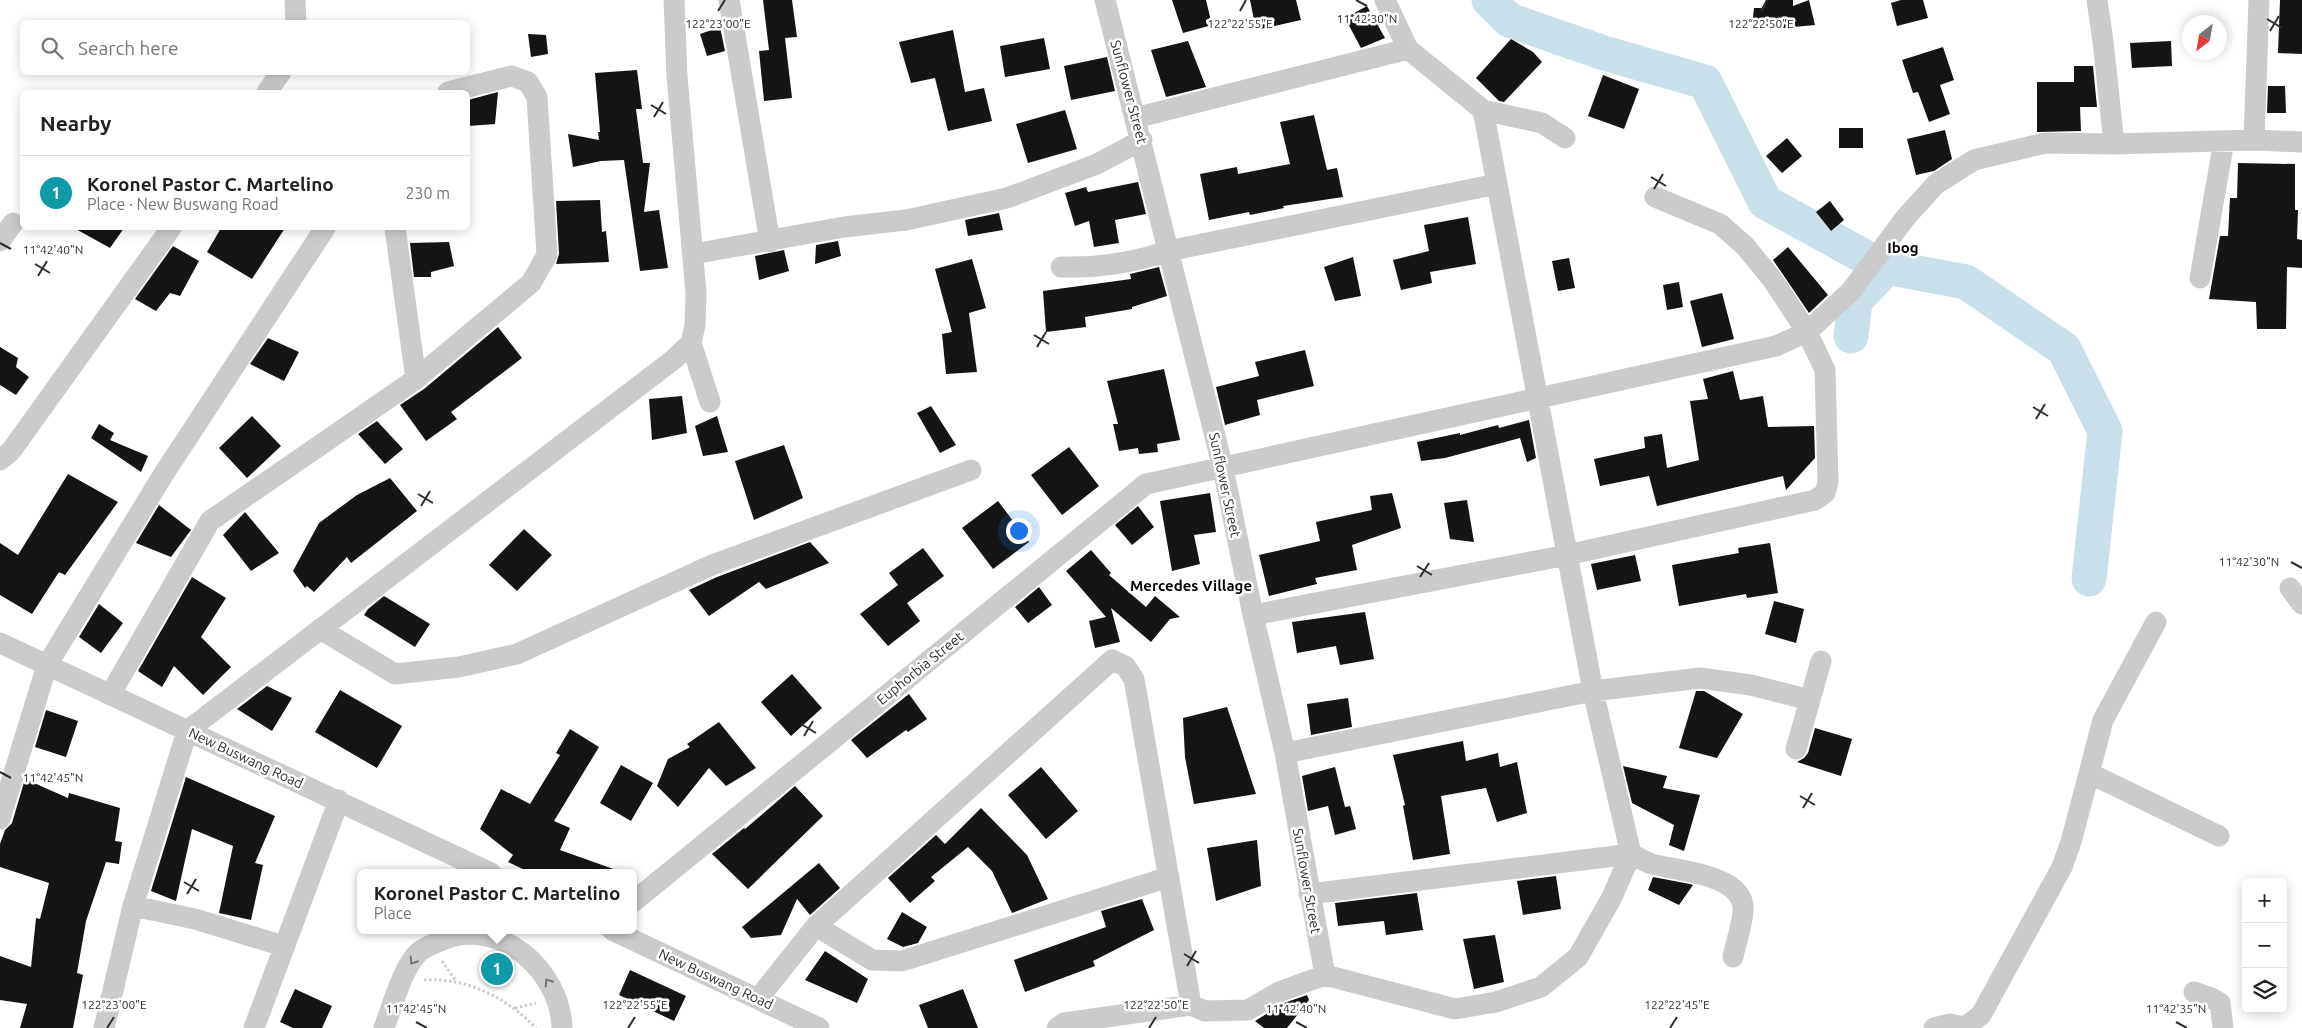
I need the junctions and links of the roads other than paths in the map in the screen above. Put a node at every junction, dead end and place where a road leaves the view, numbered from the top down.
1 (295, 0) edge
2 (674, 0) edge
3 (729, 0) edge
4 (1105, 0) edge
5 (1385, 0) edge
6 (2097, 0) edge
7 (2259, 0) edge
8 (296, 20) edge
9 (1408, 49) junction
10 (279, 75) edge
11 (268, 90) edge
12 (456, 90) edge
13 (1483, 110) junction
14 (1135, 118) junction
15 (1565, 138) dead end
16 (1142, 140) junction
17 (2254, 140) junction
18 (2224, 141) junction
19 (2302, 142) edge
20 (2114, 144) junction
21 (1497, 184) junction
22 (1655, 197) dead end
23 (13, 223) dead end
24 (170, 230) edge
25 (325, 230) edge
26 (395, 230) edge
27 (0, 241) edge
28 (770, 242) junction
29 (1168, 251) junction
30 (693, 254) junction
31 (1061, 267) dead end
32 (2200, 278) dead end
33 (1807, 332) junction
34 (691, 343) junction
35 (416, 379) junction
36 (1537, 399) junction
37 (710, 402) dead end
38 (0, 460) edge
39 (1223, 468) junction
40 (971, 470) dead end
41 (1567, 554) junction
42 (1253, 616) junction
43 (2156, 622) dead end
44 (320, 629) junction
45 (0, 643) edge
46 (1821, 661) dead end
47 (48, 665) junction
48 (1592, 691) junction
49 (110, 695) junction
50 (1810, 700) junction
51 (186, 731) junction
52 (1796, 749) dead end
53 (1285, 753) junction
54 (2089, 774) junction
55 (338, 800) junction
56 (1, 813) edge
57 (2218, 836) dead end
58 (1631, 854) junction
59 (483, 869) edge
60 (1169, 877) junction
61 (1309, 894) junction
62 (637, 899) edge
63 (133, 906) junction
64 (816, 926) junction
65 (461, 934) edge
66 (477, 934) edge
67 (620, 934) edge
68 (510, 936) edge
69 (283, 946) junction
70 (1733, 957) dead end
71 (1325, 975) junction
72 (2194, 992) dead end
73 (758, 999) junction
74 (1191, 1005) junction
75 (104, 1028) edge
76 (254, 1028) edge
77 (384, 1028) edge
78 (562, 1028) edge
79 (820, 1028) edge
80 (1057, 1028) edge
81 (1934, 1028) edge
82 (2223, 1028) edge

1 - 8 street
2 - 30 street
3 - 28 street
4 - 14 street, Sunflower Street
5 - 9 street
6 - 20 street
7 - 17 street
9 - 13 street
9 - 14 street
10 - 11 street
12 - 35 street
13 - 15 street
13 - 21 street
14 - 16 street, Sunflower Street
16 - 28 street
16 - 29 street, Sunflower Street
17 - 18 street, Euphorbia Street
17 - 19 street, Euphorbia Street
18 - 20 street, Euphorbia Street
18 - 32 street
20 - 33 street, Euphorbia Street
21 - 29 street
21 - 36 street
22 - 33 street
23 - 27 street
24 - 38 street
25 - 47 street
26 - 35 street
28 - 30 street
29 - 31 street
29 - 39 street, Sunflower Street
30 - 34 street
33 - 36 street, Euphorbia Street
33 - 41 street
34 - 37 street
34 - 44 street
35 - 49 street
36 - 39 street, Euphorbia Street
36 - 41 street
39 - 42 street, Sunflower Street
39 - 62 street, Euphorbia Street
40 - 44 street
41 - 42 street
41 - 48 street
42 - 53 street, Sunflower Street
43 - 54 street
44 - 51 street
45 - 47 street, New Buswang Road
46 - 50 street
47 - 49 street, New Buswang Road
47 - 56 street
48 - 50 street
48 - 53 street
48 - 58 street
49 - 51 street, New Buswang Road
50 - 52 street
51 - 55 street, New Buswang Road
51 - 63 street
53 - 61 street, Sunflower Street
54 - 57 street
54 - 81 street
55 - 59 street, New Buswang Road
55 - 69 street
58 - 61 street
58 - 70 street
58 - 71 street
60 - 64 street
60 - 64 street
60 - 74 street
61 - 71 street, Sunflower Street
63 - 69 street
63 - 75 street
64 - 73 street
65 -> 77 street
68 -> 66 street
67 - 73 street, New Buswang Road
78 -> 68 street
69 - 76 street
71 - 74 street
72 - 82 street
73 - 79 street, New Buswang Road
74 - 80 street

